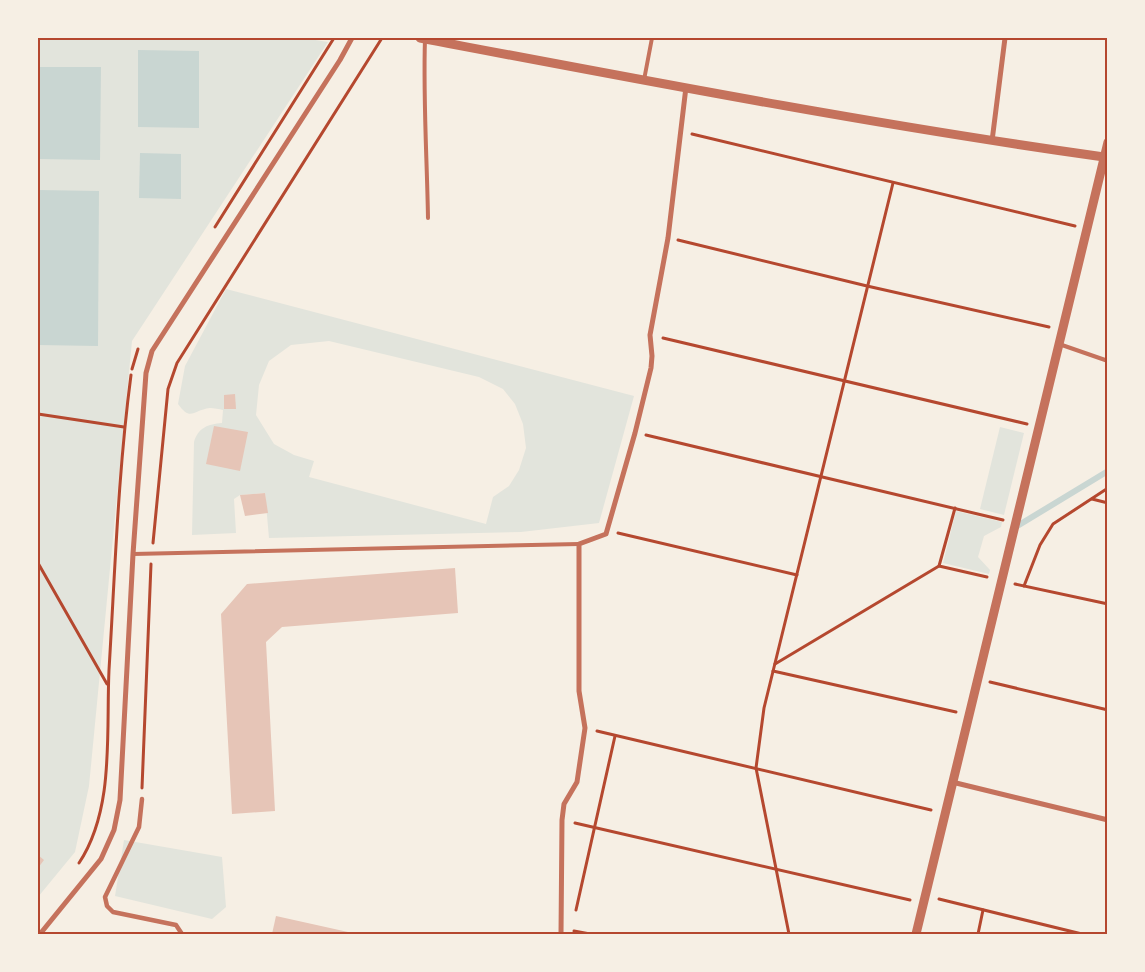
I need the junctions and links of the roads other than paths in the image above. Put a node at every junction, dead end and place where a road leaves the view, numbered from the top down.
1 (352, 38) edge
2 (422, 38) edge
3 (652, 38) edge
4 (1005, 38) edge
5 (644, 80) junction
6 (686, 87) junction
7 (992, 141) junction
8 (1108, 142) edge
9 (1104, 156) junction
10 (428, 218) dead end
11 (1059, 344) junction
12 (1108, 361) edge
13 (579, 544) junction
14 (133, 554) junction
15 (952, 782) junction
16 (142, 799) road end
17 (1108, 820) edge
18 (40, 934) edge
19 (182, 934) edge
20 (561, 934) edge
21 (916, 934) edge

1 - 14 street
2 - 5 street
2 - 10 lane
3 - 5 lane
4 - 7 street
5 - 6 street
6 - 7 street
6 - 13 street
7 - 9 street
8 - 9 street
9 - 11 street
11 - 12 lane
11 - 15 street
13 - 14 lane
13 - 20 street
14 - 18 street
15 - 17 street
15 - 21 street
16 - 19 street

